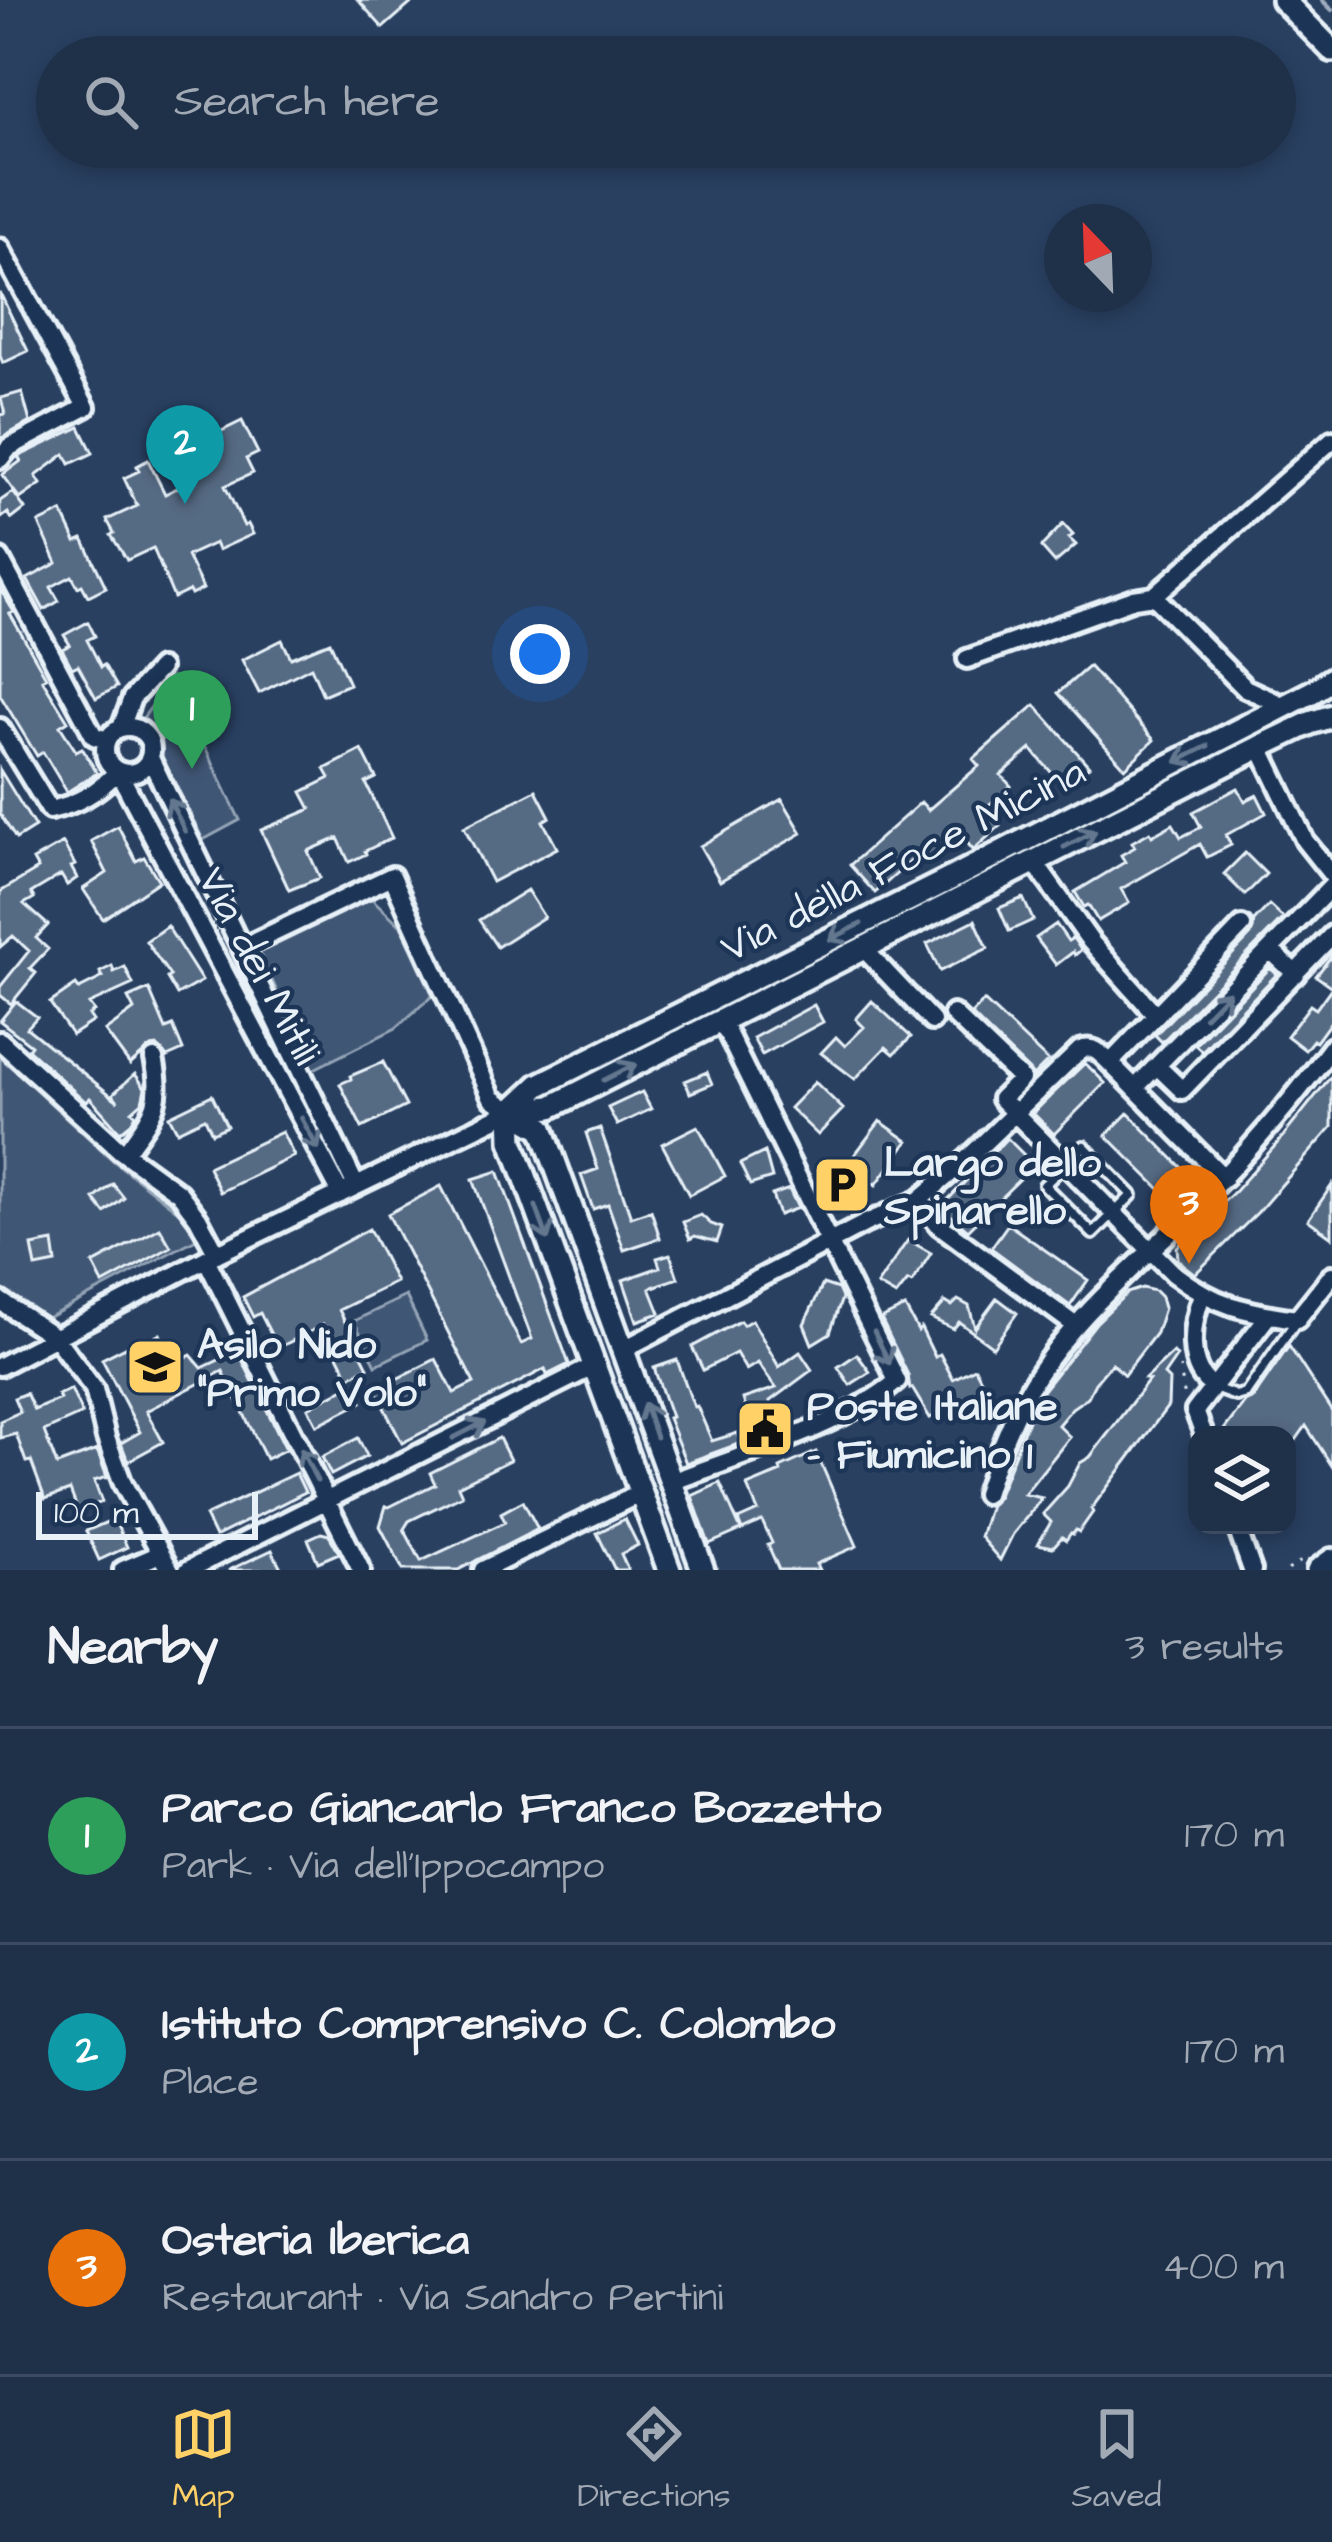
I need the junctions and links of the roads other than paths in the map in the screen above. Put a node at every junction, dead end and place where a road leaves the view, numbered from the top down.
1 (1283, 0) edge
2 (1332, 50) edge
3 (0, 248) edge
4 (1332, 440) edge
5 (0, 459) edge
6 (0, 559) edge
7 (1154, 596) junction
8 (967, 659) dead end
9 (160, 668) dead end
10 (1332, 679) edge
11 (1245, 688) junction
12 (1284, 706) junction
13 (1332, 716) edge
14 (1252, 723) junction
15 (0, 728) edge
16 (114, 734) junction
17 (1260, 747) junction
18 (150, 758) junction
19 (118, 771) junction
20 (1034, 862) junction
21 (1332, 875) edge
22 (952, 878) junction
23 (1332, 886) edge
24 (963, 899) junction
25 (1242, 926) dead end
26 (1332, 935) edge
27 (242, 948) junction
28 (863, 948) junction
29 (1270, 950) junction
30 (1296, 974) junction
31 (953, 1015) dead end
32 (1156, 1015) junction
33 (721, 1020) junction
34 (932, 1021) dead end
35 (0, 1041) edge
36 (1332, 1046) edge
37 (154, 1059) dead end
38 (1110, 1063) junction
39 (1157, 1066) junction
40 (1135, 1088) junction
41 (511, 1111) junction
42 (1014, 1113) junction
43 (125, 1153) junction
44 (1065, 1165) junction
45 (1223, 1178) junction
46 (348, 1190) junction
47 (919, 1200) junction
48 (1114, 1214) junction
49 (830, 1243) junction
50 (1151, 1251) junction
51 (588, 1254) junction
52 (212, 1257) junction
53 (558, 1264) junction
54 (598, 1280) junction
55 (1330, 1282) edge
56 (567, 1291) junction
57 (1202, 1295) junction
58 (0, 1301) edge
59 (1268, 1316) junction
60 (1298, 1318) junction
61 (1076, 1326) junction
62 (55, 1337) junction
63 (624, 1349) junction
64 (0, 1366) edge
65 (594, 1366) junction
66 (1214, 1388) junction
67 (1199, 1426) edge
68 (671, 1482) junction
69 (641, 1493) junction
70 (985, 1494) dead end
71 (327, 1502) junction
72 (1239, 1534) edge
73 (1332, 1561) edge
74 (165, 1562) edge
75 (701, 1569) edge
76 (123, 1570) edge
77 (188, 1570) edge
78 (362, 1570) edge
79 (483, 1570) edge
80 (669, 1570) edge
81 (1252, 1570) edge
82 (1318, 1570) edge

1 - 2 street
3 - 5 street
4 - 7 street
6 - 16 street
7 - 8 street
7 - 11 street
9 - 16 street
10 - 12 street, Via della Foce Micina
11 - 12 street
11 - 14 street
12 - 14 street, Via della Foce Micina
13 - 17 street, Via della Foce Micina
14 -> 22 street, Via della Foce Micina
15 - 19 street
16 - 18 street
16 - 19 street
20 -> 17 street, Via della Foce Micina
17 - 21 street
18 - 19 street
27 -> 18 street
19 -> 46 street, Via dei Mitili
20 - 24 street, Via della Foce Micina
20 - 32 street
22 - 24 street
22 -> 41 street, Via della Foce Micina
23 - 29 street
24 - 28 street, Via della Foce Micina
25 - 32 street
26 - 30 street
27 - 41 street
27 - 46 street
28 - 33 street, Via della Foce Micina
28 - 34 street
29 - 30 street
39 -> 29 street
30 - 39 street
31 - 42 street
32 - 38 street
41 -> 33 street, Via della Foce Micina
33 - 49 street
35 - 43 street
36 - 45 street
37 - 43 street
38 - 40 street
38 - 42 street
39 - 40 street
40 - 45 street
41 - 46 street, Via della Foce Micina
41 - 51 street
41 -> 53 street
42 - 44 street
42 - 47 street
43 - 52 street
44 - 48 street
44 - 48 lane
44 - 48 lane
45 - 50 street
46 - 52 street, Via della Foce Micina
47 - 49 street
47 - 61 street
48 - 50 street
49 - 63 street
49 -> 68 street
50 - 57 street
50 - 61 street
51 - 53 street
51 - 54 street
52 - 62 street, Via della Foce Micina
71 -> 52 street
53 - 56 street
54 - 56 street
54 - 63 street
55 - 60 street
56 - 65 street
57 - 59 street
57 - 66 street
58 - 62 street
59 - 60 street
59 - 66 street
60 - 66 lane
61 - 70 street
62 - 64 street, Via della Foce Micina
62 - 74 street
68 -> 63 street
65 - 69 street
71 -> 65 street
66 - 67 street
68 - 75 street
69 - 79 street
69 - 80 street
71 - 77 street
71 - 78 street
72 - 81 street
73 - 82 street
74 - 76 street

